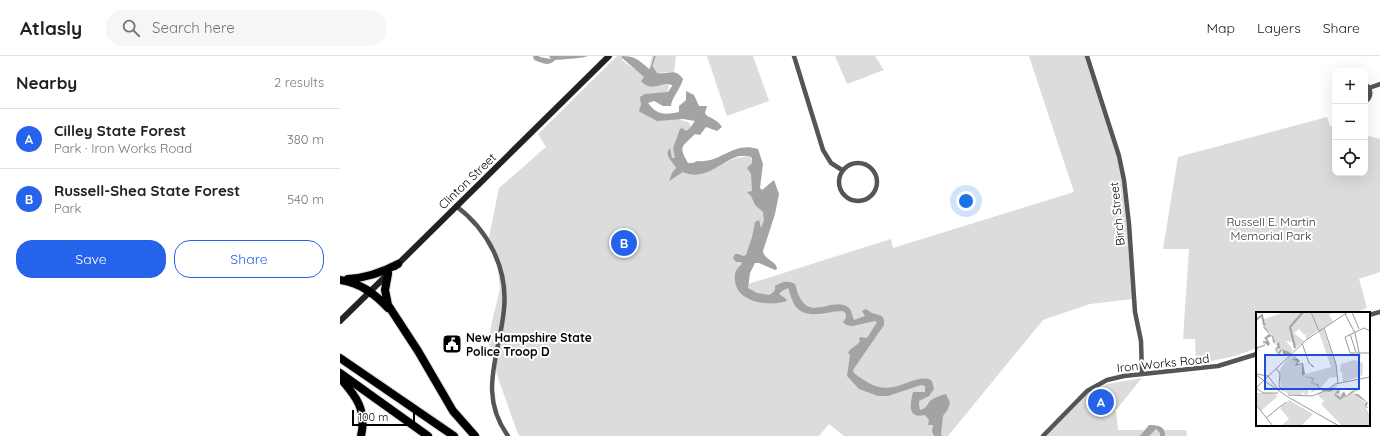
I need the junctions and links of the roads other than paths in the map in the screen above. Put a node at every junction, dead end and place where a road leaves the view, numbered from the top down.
1 (609, 56) edge
2 (794, 56) edge
3 (1087, 56) edge
4 (1380, 84) edge
5 (1369, 88) joint
6 (1368, 98) edge
7 (842, 170) junction
8 (456, 206) junction
9 (398, 264) junction
10 (388, 274) junction
11 (340, 280) edge
12 (370, 292) junction
13 (1380, 312) edge
14 (394, 315) junction
15 (1370, 315) edge
16 (340, 321) edge
17 (1256, 354) edge
18 (340, 358) edge
19 (340, 373) edge
20 (1142, 374) junction
21 (340, 378) edge
22 (360, 436) edge
23 (428, 436) edge
24 (454, 436) edge
25 (474, 436) edge
26 (508, 436) edge
27 (1043, 436) edge

1 - 8 main road, Clinton Street
2 - 7 street
3 - 20 street, Birch Street
4 - 5 street
5 - 6 street
7 - 7 street
8 - 9 main road, Clinton Street
8 - 26 street
9 - 10 main road, Clinton Street
9 - 11 highway
10 - 12 main road, Clinton Street
10 - 14 highway
11 - 12 highway
12 - 14 highway
12 - 16 main road, Clinton Street
13 - 15 street
14 - 25 highway
17 - 20 street, Iron Works Road
18 - 24 highway
19 - 23 highway
20 - 27 street, Iron Works Road
21 - 22 highway

